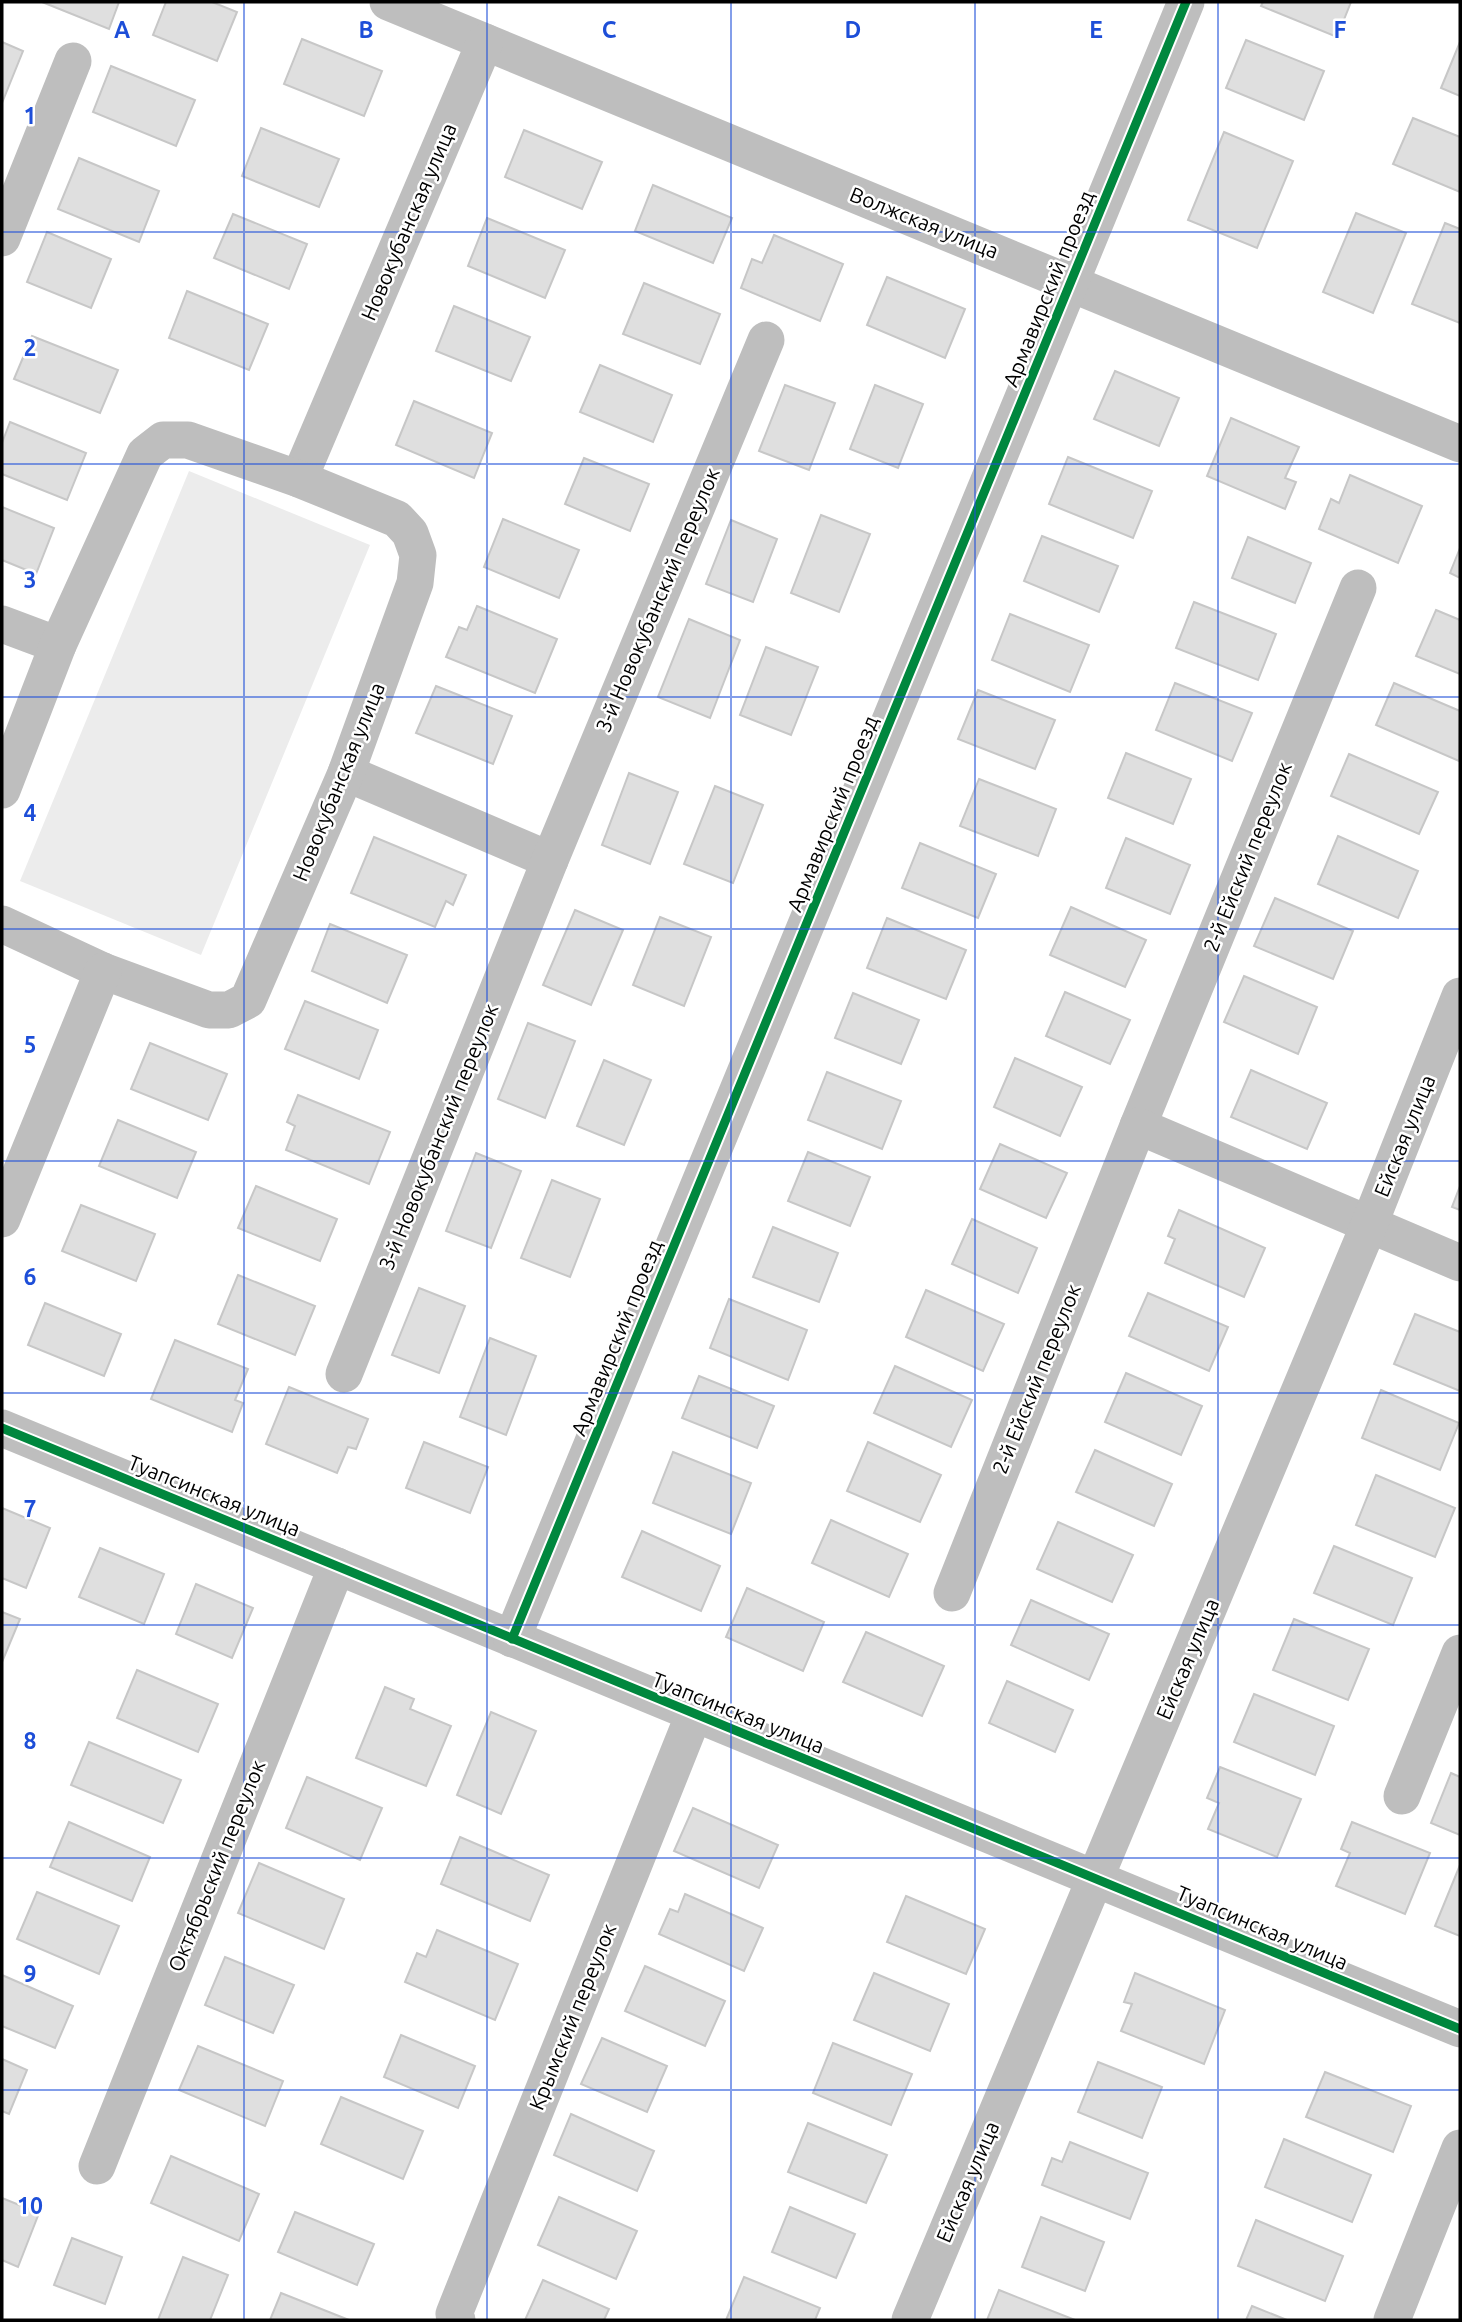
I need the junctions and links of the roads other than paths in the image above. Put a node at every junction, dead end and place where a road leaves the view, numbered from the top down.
1 (388, 2) edge
2 (1186, 2) edge
3 (485, 42) junction
4 (73, 61) dead end
5 (2, 238) edge
6 (1070, 283) junction
7 (766, 340) dead end
8 (1460, 444) edge
9 (299, 480) junction
10 (1359, 588) dead end
11 (2, 624) edge
12 (58, 645) junction
13 (346, 773) junction
14 (2, 790) edge
15 (550, 860) junction
16 (2, 924) edge
17 (103, 971) junction
18 (1460, 996) edge
19 (1138, 1126) junction
20 (2, 1219) edge
21 (1369, 1225) junction
22 (1460, 1263) edge
23 (344, 1374) dead end
24 (2, 1428) edge
25 (337, 1566) junction
26 (952, 1593) dead end
27 (512, 1639) junction
28 (1460, 1653) edge
29 (694, 1714) junction
30 (1402, 1796) dead end
31 (1096, 1878) junction
32 (1460, 2029) edge
33 (1460, 2148) edge
34 (97, 2166) dead end
35 (457, 2320) edge
36 (910, 2320) edge
37 (1392, 2320) edge

1 - 3 street, Волжская улица
2 - 6 street, Армавирский проезд
3 - 6 street, Волжская улица
3 - 9 street, Новокубанская улица
4 - 5 street
6 - 8 street, Волжская улица
6 - 27 street, Армавирский проезд
7 - 15 street, 3-й Новокубанский переулок
9 - 12 street, Новокубанская улица
9 - 13 street, Новокубанская улица
10 - 19 street, 2-й Ейский переулок
11 - 12 street
12 - 14 street, Новокубанская улица
13 - 15 street
13 - 17 street, Новокубанская улица
15 - 23 street, 3-й Новокубанский переулок
16 - 17 street, Новокубанская улица
17 - 20 street
18 - 21 street, Ейская улица
19 - 21 street
19 - 26 street, 2-й Ейский переулок
21 - 22 street
21 - 31 street, Ейская улица
24 - 25 street, Туапсинская улица
25 - 27 street, Туапсинская улица
25 - 34 street, Октябрьский переулок
27 - 29 street, Туапсинская улица
28 - 30 street
29 - 31 street, Туапсинская улица
29 - 35 street, Крымский переулок
31 - 32 street, Туапсинская улица
31 - 36 street, Ейская улица
33 - 37 street

